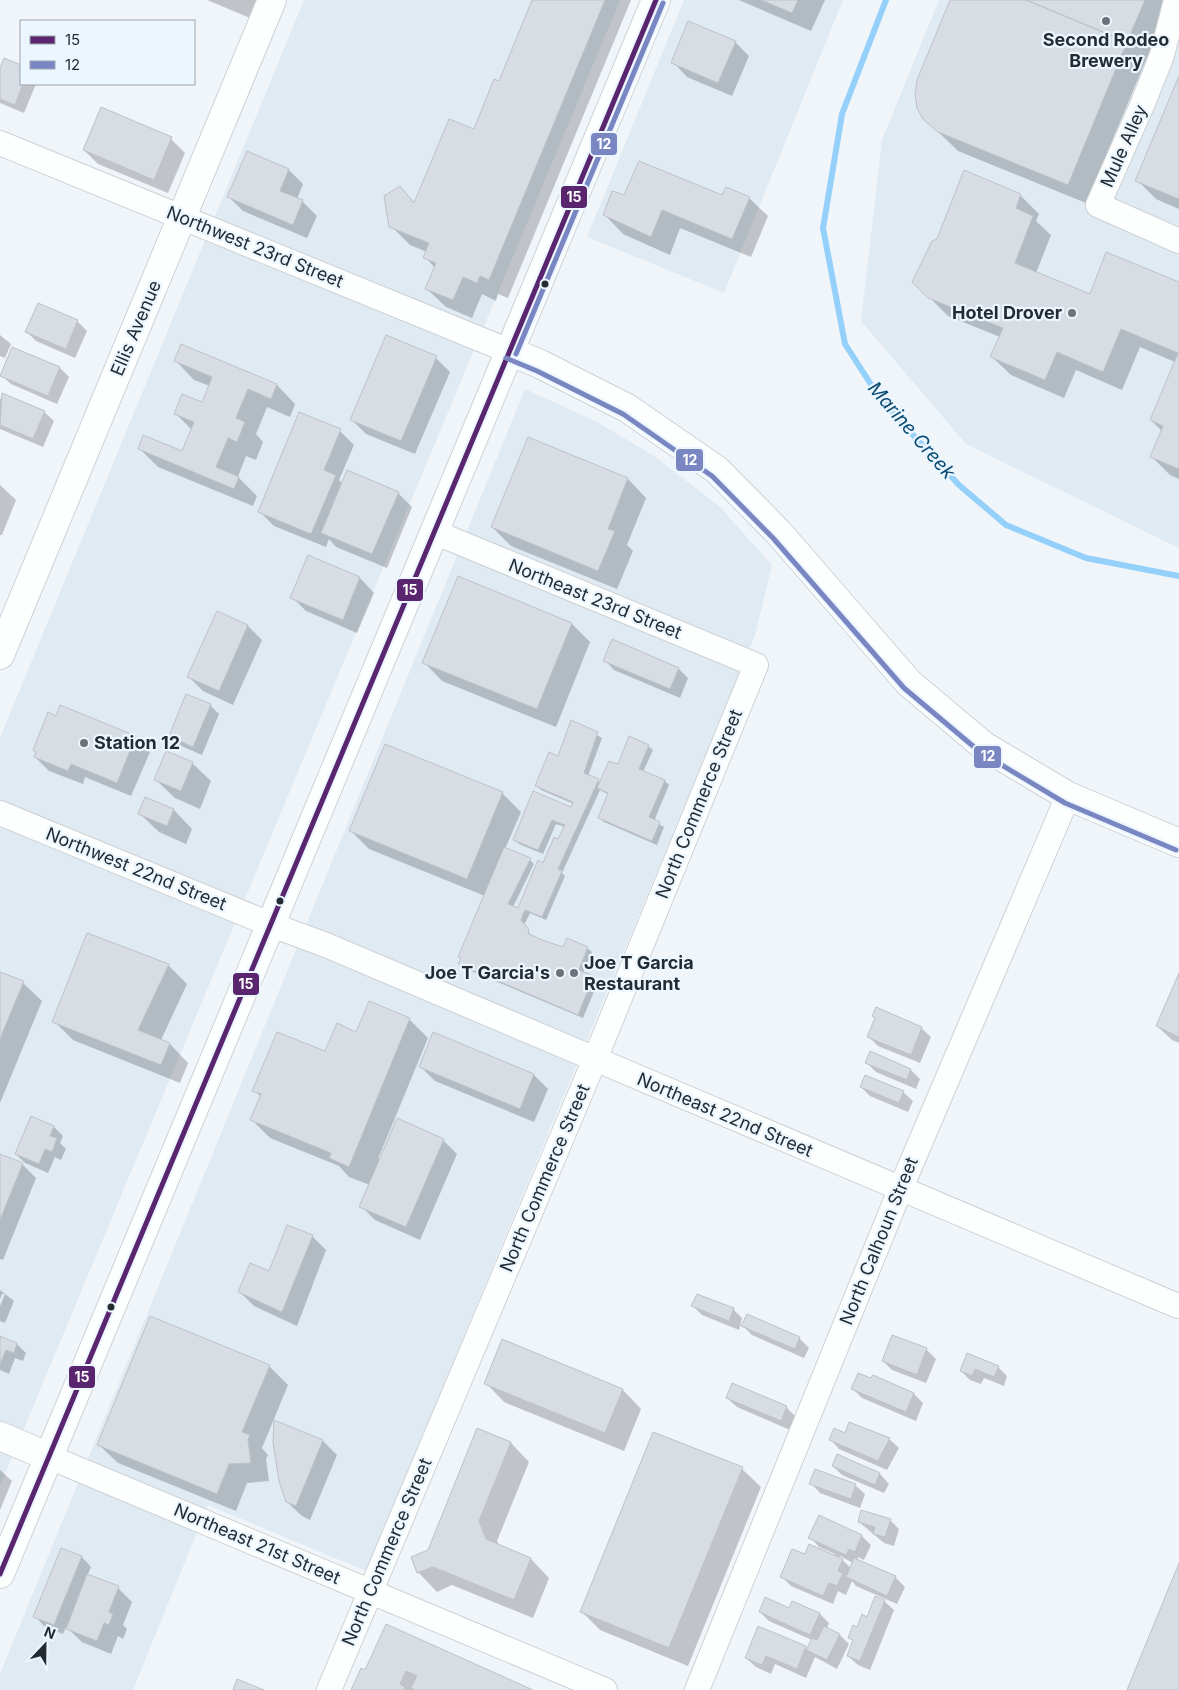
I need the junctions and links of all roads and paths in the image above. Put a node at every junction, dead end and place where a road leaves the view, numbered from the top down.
1 (272, 0) edge
2 (656, 0) edge
3 (1177, 1) edge
4 (0, 143) edge
5 (182, 217) junction
6 (1179, 241) edge
7 (510, 351) junction
8 (434, 532) junction
9 (0, 655) edge
10 (756, 665) joint
11 (1068, 796) junction
12 (0, 813) edge
13 (1179, 843) edge
14 (272, 925) junction
15 (595, 1059) junction
16 (900, 1190) junction
17 (1178, 1306) edge
18 (0, 1436) edge
19 (47, 1456) junction
20 (0, 1574) edge
21 (370, 1591) junction
22 (329, 1690) edge
23 (605, 1690) edge
24 (697, 1690) edge

1 - 5 main road, Ellis Avenue
2 - 7 main road
3 - 6 street, Mule Alley
4 - 5 street, Northwest 23rd Street
5 - 7 street, Northwest 23rd Street
5 - 9 main road, Ellis Avenue
7 - 8 main road
7 - 11 main road
8 - 10 street, Northeast 23rd Street
8 - 14 main road
10 - 15 street, North Commerce Street
11 - 13 main road
11 - 16 street, North Calhoun Street
12 - 14 street, Northwest 22nd Street
14 - 15 street, Northeast 22nd Street
14 - 19 main road
15 - 16 street, Northeast 22nd Street
15 - 21 street, North Commerce Street
16 - 17 street, Northeast 22nd Street
16 - 24 street, North Calhoun Street
18 - 19 main road
19 - 20 main road
19 - 21 street, Northeast 21st Street
21 - 22 street, North Commerce Street
21 - 23 street, Northeast 21st Street

